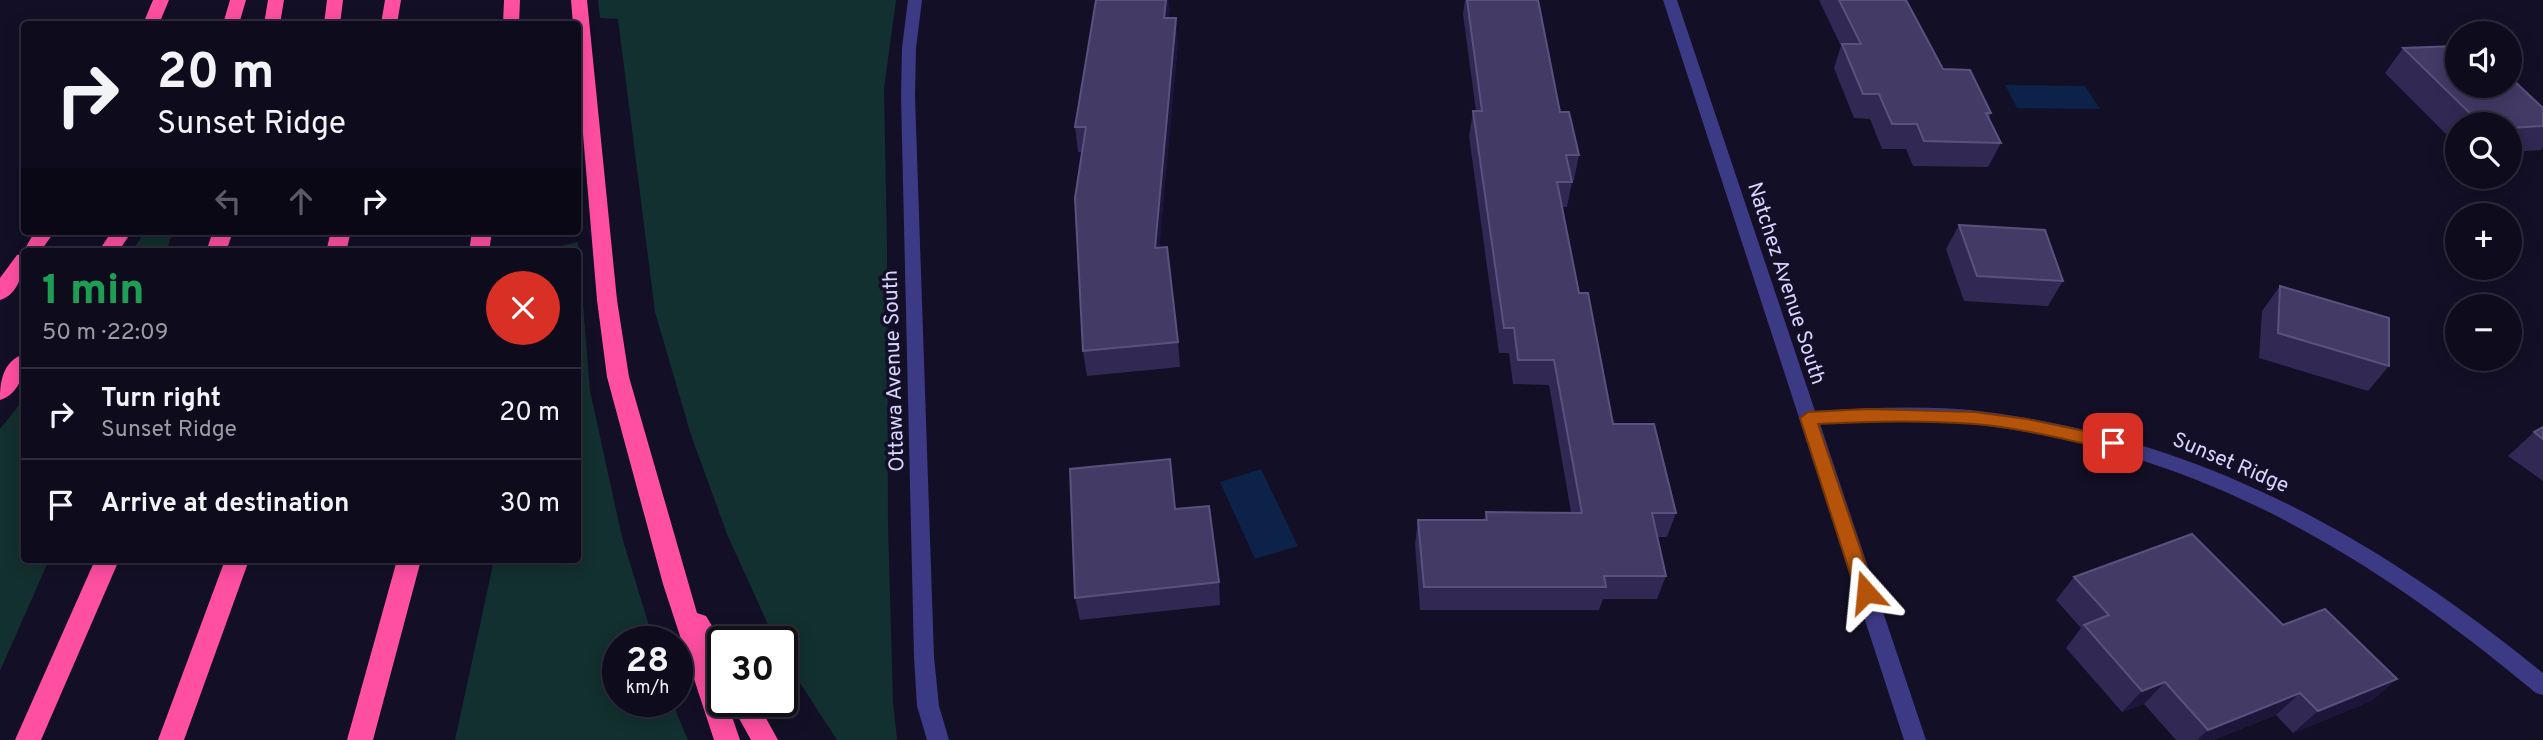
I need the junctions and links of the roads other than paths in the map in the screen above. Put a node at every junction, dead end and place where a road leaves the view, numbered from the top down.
1 (161, 0) edge
2 (238, 0) edge
3 (276, 0) edge
4 (335, 0) edge
5 (393, 0) edge
6 (512, 0) edge
7 (579, 0) edge
8 (915, 0) edge
9 (1670, 0) edge
10 (152, 21) edge
11 (232, 21) edge
12 (272, 21) edge
13 (332, 21) edge
14 (390, 21) edge
15 (511, 21) edge
16 (581, 21) edge
17 (581, 21) edge
18 (21, 264) edge
19 (0, 293) edge
20 (21, 366) edge
21 (0, 392) edge
22 (1808, 418) junction
23 (106, 563) edge
24 (236, 563) edge
25 (408, 563) edge
26 (675, 584) junction
27 (707, 639) edge
28 (2543, 686) edge
29 (752, 717) edge
30 (28, 740) edge
31 (171, 740) edge
32 (360, 740) edge
33 (727, 740) edge
34 (765, 740) edge
35 (938, 740) edge
36 (1915, 740) edge

1 - 10 highway
2 - 11 highway
3 - 12 highway
4 - 13 highway
5 - 14 highway
6 - 15 highway
7 - 17 highway
8 - 35 street, Ottawa Avenue South
9 - 22 street, Natchez Avenue South
16 - 26 highway
18 - 19 highway
20 - 21 highway
22 - 28 street, Sunset Ridge
22 - 36 street, Natchez Avenue South
23 - 30 highway
24 - 31 highway
25 - 32 highway
26 - 27 highway
26 - 33 highway
29 - 34 highway

